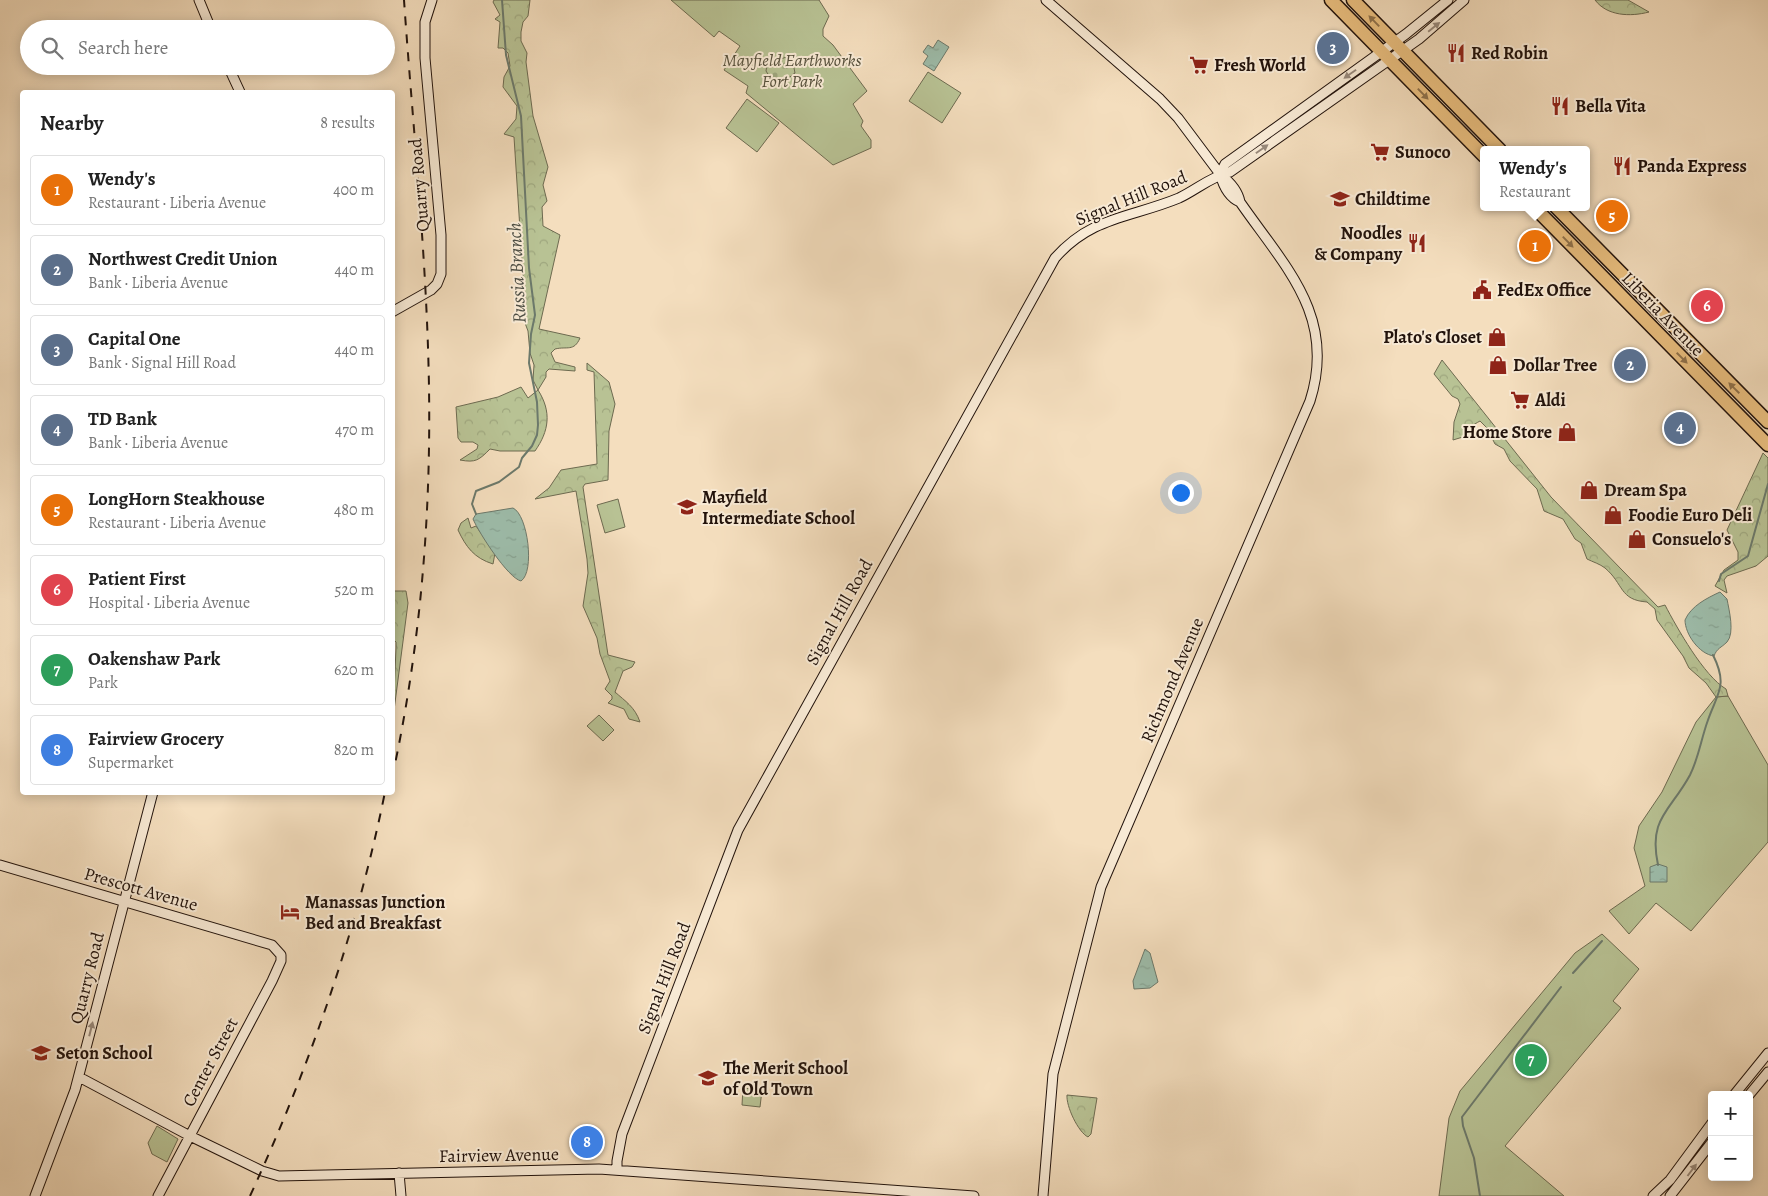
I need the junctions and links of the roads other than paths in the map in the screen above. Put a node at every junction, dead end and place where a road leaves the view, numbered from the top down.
1 (198, 0) edge
2 (432, 0) edge
3 (1046, 0) edge
4 (1332, 0) edge
5 (1353, 0) edge
6 (1448, 0) edge
7 (1464, 0) edge
8 (208, 20) edge
9 (1398, 47) junction
10 (1386, 55) junction
11 (232, 75) edge
12 (239, 90) edge
13 (1304, 106) junction
14 (1278, 138) junction
15 (1496, 146) edge
16 (1480, 152) edge
17 (1220, 174) junction
18 (1538, 211) edge
19 (1560, 211) edge
20 (395, 310) edge
21 (1768, 422) edge
22 (1768, 445) edge
23 (152, 795) edge
24 (0, 865) edge
25 (124, 901) junction
26 (272, 945) joint
27 (1768, 1053) edge
28 (1768, 1072) edge
29 (79, 1077) junction
30 (1737, 1091) edge
31 (1752, 1091) edge
32 (1708, 1128) edge
33 (190, 1136) junction
34 (1708, 1147) edge
35 (617, 1170) junction
36 (400, 1173) junction
37 (35, 1196) edge
38 (158, 1196) edge
39 (401, 1196) edge
40 (974, 1196) edge
41 (1043, 1196) edge
42 (1653, 1196) edge
43 (1670, 1196) edge

1 - 8 main road
2 - 20 main road, Quarry Road
3 - 17 main road, Richmond Avenue
4 - 10 highway
9 -> 5 highway
6 - 9 main road, Signal Hill Road
9 -> 7 main road, Signal Hill Road
9 - 10 main road, Signal Hill Road
9 - 15 highway
10 -> 13 main road, Signal Hill Road
10 - 14 main road, Signal Hill Road
10 -> 16 highway
11 - 12 main road
13 - 14 main road
13 - 17 main road, Signal Hill Road
17 -> 14 main road, Signal Hill Road
17 - 35 main road, Signal Hill Road
17 - 41 main road, Richmond Avenue
18 -> 22 highway, Liberia Avenue
21 -> 19 highway, Liberia Avenue
23 - 25 main road, Quarry Road
24 - 25 main road, Prescott Avenue
25 - 26 main road, Prescott Avenue
29 -> 25 main road, Quarry Road
26 - 33 main road, Center Street
27 - 30 main road
28 - 31 main road
29 - 33 main road, Fairview Avenue
29 - 37 main road, Quarry Road
32 - 42 main road
33 - 36 main road, Fairview Avenue
33 - 38 main road, Center Street
43 -> 34 main road
35 - 36 main road, Fairview Avenue
35 - 40 main road, Fairview Avenue
36 - 39 main road

